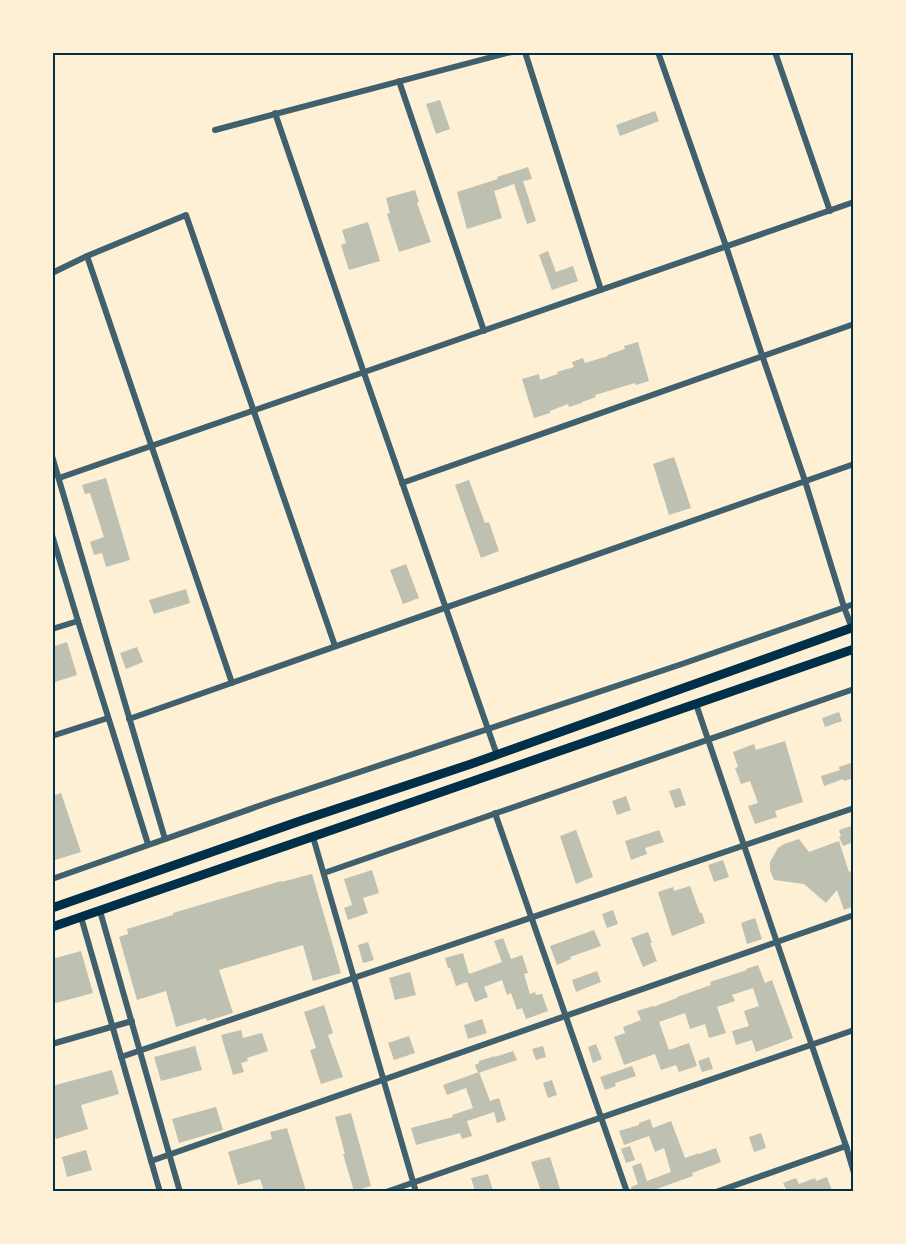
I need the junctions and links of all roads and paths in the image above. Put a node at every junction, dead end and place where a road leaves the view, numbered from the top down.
1 (511, 52) edge
2 (525, 52) edge
3 (658, 52) edge
4 (775, 52) edge
5 (399, 81) junction
6 (275, 113) junction
7 (215, 130) dead end
8 (854, 202) edge
9 (830, 211) junction
10 (726, 246) junction
11 (87, 256) junction
12 (52, 273) edge
13 (601, 290) junction
14 (854, 324) edge
15 (484, 331) junction
16 (762, 355) junction
17 (364, 373) junction
18 (253, 410) junction
19 (152, 446) junction
20 (52, 456) edge
21 (854, 464) edge
22 (59, 478) junction
23 (805, 481) junction
24 (402, 483) junction
25 (52, 535) edge
26 (854, 604) edge
27 (446, 607) junction
28 (844, 607) junction
29 (78, 621) junction
30 (52, 629) edge
31 (853, 629) edge
32 (335, 646) junction
33 (854, 649) edge
34 (232, 682) junction
35 (854, 689) edge
36 (696, 704) junction
37 (108, 718) junction
38 (129, 718) junction
39 (488, 729) junction
40 (52, 736) edge
41 (708, 739) junction
42 (497, 755) junction
43 (854, 808) edge
44 (495, 813) junction
45 (313, 837) junction
46 (165, 839) junction
47 (148, 844) junction
48 (744, 846) junction
49 (324, 873) junction
50 (52, 879) edge
51 (52, 908) edge
52 (100, 911) junction
53 (854, 915) edge
54 (81, 917) junction
55 (531, 918) junction
56 (52, 927) edge
57 (776, 942) junction
58 (354, 979) junction
59 (566, 1016) junction
60 (132, 1021) junction
61 (113, 1027) junction
62 (854, 1030) edge
63 (52, 1044) edge
64 (811, 1045) junction
65 (140, 1051) junction
66 (121, 1057) junction
67 (384, 1080) junction
68 (601, 1117) junction
69 (846, 1146) junction
70 (170, 1154) junction
71 (854, 1158) edge
72 (152, 1161) junction
73 (854, 1173) edge
74 (413, 1182) junction
75 (160, 1191) edge
76 (180, 1191) edge
77 (386, 1191) edge
78 (416, 1191) edge
79 (627, 1191) edge
80 (716, 1191) edge

1 - 5 street
2 - 13 street
3 - 10 street
4 - 9 street
5 - 6 street
5 - 15 street
6 - 7 street
6 - 17 street
8 - 9 street
9 - 10 street
10 - 13 street
10 - 16 street
11 - 12 street
11 - 18 street
11 - 19 street
13 - 15 street
14 - 16 street
15 - 17 street
16 - 23 street
16 - 24 street
17 - 18 street
17 - 24 street
18 - 19 street
18 - 32 street
19 - 22 street
19 - 34 street
20 - 22 street
21 - 23 street
22 - 38 street
23 - 27 street
23 - 28 street
24 - 27 street
25 - 29 street
26 - 28 street
27 - 32 street
27 - 39 street
28 - 31 street
28 - 39 street
29 - 30 street
29 - 37 street
31 - 42 main road
32 - 34 street
33 - 36 main road
34 - 38 street
35 - 41 street
36 - 41 street
36 - 45 main road
37 - 40 street
37 - 47 street
38 - 46 street
39 - 42 street
39 - 46 street
41 - 44 street
41 - 48 street
42 - 51 main road
43 - 48 street
44 - 49 street
44 - 55 street
45 - 49 street
45 - 52 main road
46 - 47 street
47 - 50 street
48 - 55 street
48 - 57 street
49 - 58 street
52 - 54 main road
52 - 60 street
53 - 57 street
54 - 56 main road
54 - 61 street
55 - 58 street
55 - 59 street
57 - 59 street
57 - 64 street
58 - 65 street
58 - 67 street
59 - 67 street
59 - 68 street
60 - 61 street
60 - 65 street
61 - 63 street
61 - 66 street
62 - 64 street
64 - 68 street
64 - 69 street
65 - 66 street
65 - 70 street
66 - 72 street
67 - 70 street
67 - 74 street
68 - 74 street
68 - 79 street
69 - 71 street
69 - 73 street
69 - 80 street
70 - 72 street
70 - 76 street
72 - 75 street
74 - 77 street
74 - 78 street

